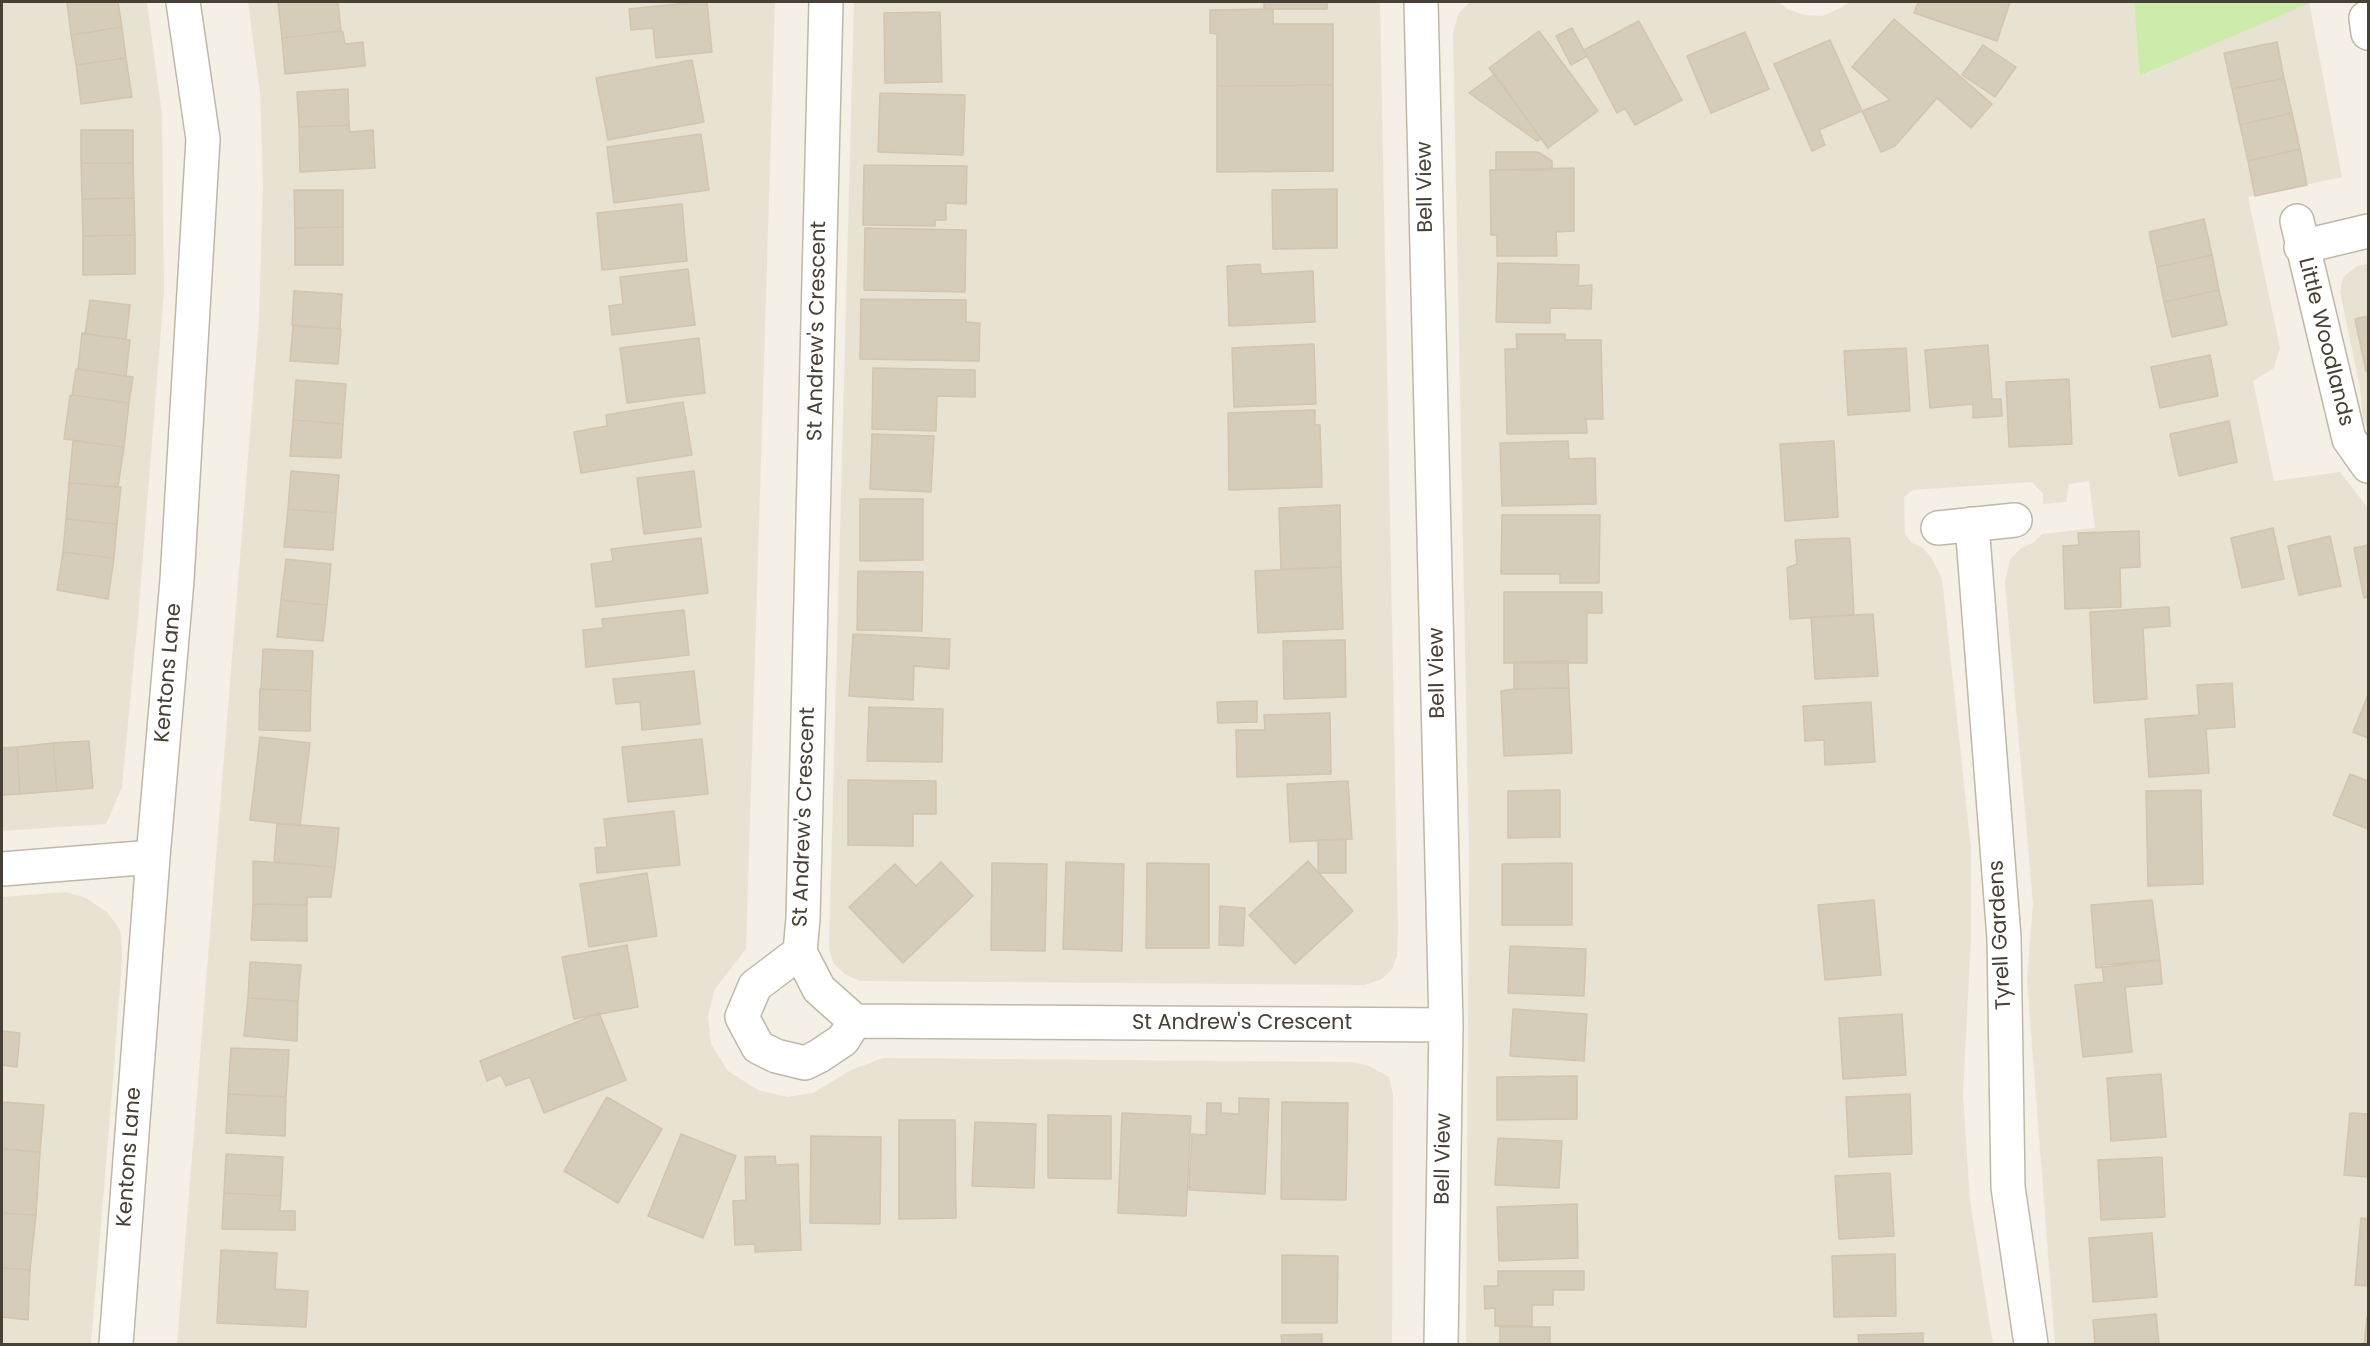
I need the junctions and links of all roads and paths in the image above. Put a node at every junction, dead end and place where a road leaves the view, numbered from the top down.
1 (183, 2) edge
2 (826, 2) edge
3 (1421, 2) edge
4 (2368, 231) edge
5 (2368, 466) edge
6 (2015, 520) dead end
7 (1972, 524) junction
8 (1938, 528) dead end
9 (153, 858) junction
10 (2, 869) edge
11 (800, 952) junction
12 (855, 1021) junction
13 (1446, 1025) junction
14 (116, 1344) edge
15 (1441, 1344) edge
16 (2031, 1344) edge

1 - 9 street, Kentons Lane
2 - 11 street, St Andrew's Crescent
3 - 13 street, Bell View
4 - 5 street, Little Woodlands
6 - 7 street
7 - 8 street
7 - 16 street, Tyrell Gardens
9 - 10 street
9 - 14 street, Kentons Lane
11 - 12 street, St Andrew's Crescent
11 - 12 street
12 - 13 street, St Andrew's Crescent
13 - 15 street, Bell View

